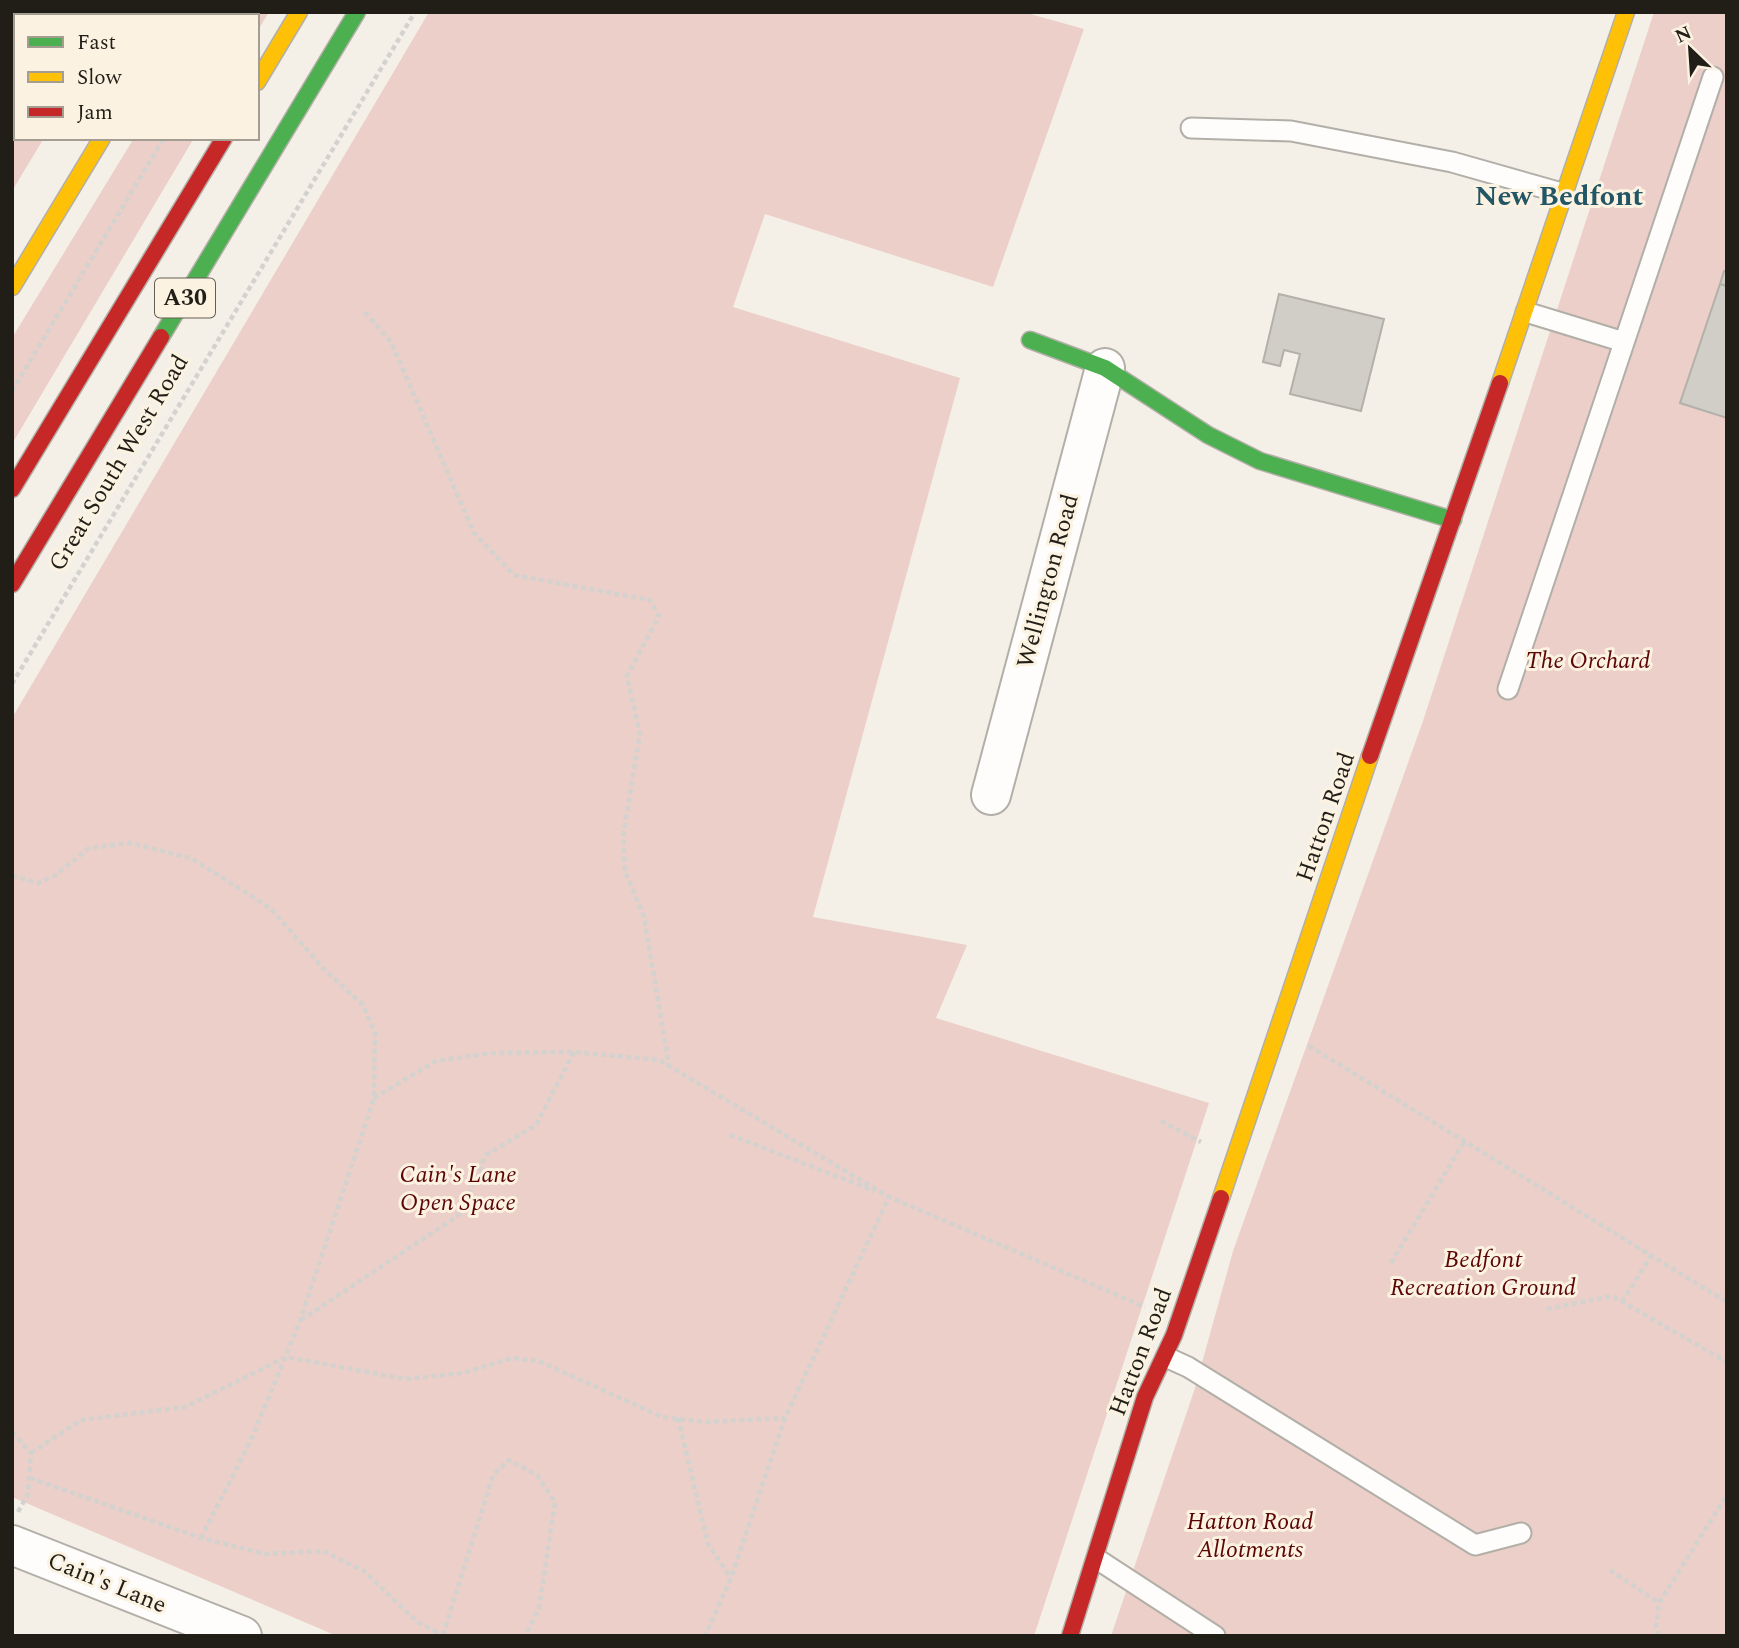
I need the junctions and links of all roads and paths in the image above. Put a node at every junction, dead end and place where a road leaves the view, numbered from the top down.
1 (299, 12) edge
2 (357, 12) edge
3 (415, 12) edge
4 (1626, 12) edge
5 (1713, 77) dead end
6 (259, 79) edge
7 (1191, 128) dead end
8 (101, 140) edge
9 (163, 140) edge
10 (223, 140) edge
11 (1565, 194) junction
12 (12, 287) edge
13 (365, 312) dead end
14 (1526, 312) junction
15 (1030, 340) dead end
16 (1624, 342) junction
17 (1105, 368) junction
18 (12, 391) edge
19 (12, 489) edge
20 (1453, 520) junction
21 (12, 584) edge
22 (12, 684) edge
23 (1508, 689) dead end
24 (990, 795) dead end
25 (12, 876) edge
26 (1278, 1029) junction
27 (574, 1052) junction
28 (669, 1065) junction
29 (374, 1098) junction
30 (730, 1135) dead end
31 (1464, 1142) junction
32 (889, 1197) junction
33 (1652, 1255) junction
34 (1391, 1263) dead end
35 (1622, 1302) junction
36 (1727, 1302) edge
37 (1547, 1309) dead end
38 (300, 1321) junction
39 (1178, 1321) junction
40 (286, 1357) junction
41 (1166, 1357) junction
42 (1727, 1362) edge
43 (678, 1418) junction
44 (785, 1418) junction
45 (12, 1432) edge
46 (32, 1453) junction
47 (30, 1478) junction
48 (1727, 1495) edge
49 (12, 1522) edge
50 (1521, 1534) dead end
51 (201, 1538) junction
52 (12, 1545) edge
53 (1097, 1559) junction
54 (1610, 1570) dead end
55 (731, 1578) junction
56 (1659, 1603) junction
57 (444, 1635) edge
58 (242, 1636) edge
59 (525, 1636) edge
60 (705, 1636) edge
61 (1070, 1636) edge
62 (1215, 1636) edge
63 (1658, 1636) edge

1 - 6 main road
2 - 21 main road, Great South West Road / A30
3 - 22 path, Great South West Road
4 - 11 main road, Hatton Road
5 - 16 lane
7 - 11 lane
8 - 12 main road
9 - 18 path
10 - 19 main road, A30
11 - 14 main road, Hatton Road
13 - 28 path
14 - 16 lane
14 - 20 main road, Hatton Road
15 - 17 main road
16 - 23 lane
17 - 20 main road
17 - 24 street, Wellington Road
20 - 26 main road, Hatton Road
25 - 29 path
26 - 31 path
26 - 39 main road, Hatton Road
27 - 28 path
27 - 29 path
27 - 38 path
28 - 32 path
29 - 38 path
30 - 32 path
31 - 33 path
31 - 34 path
32 - 39 path
32 - 44 path
33 - 35 path
33 - 36 path
35 - 37 path
35 - 42 path
38 - 40 path
39 - 41 main road, Hatton Road
40 - 43 path
40 - 46 path
40 - 51 path
41 - 50 lane
41 - 53 main road, Hatton Road
43 - 44 path
43 - 55 path
44 - 55 path
45 - 46 path
46 - 47 path
47 - 49 path
47 - 51 path
48 - 56 path
51 - 57 path
52 - 58 street, Cain's Lane
53 - 61 main road, Hatton Road
53 - 62 lane
54 - 56 path
55 - 60 path
56 - 63 path
57 - 59 path

